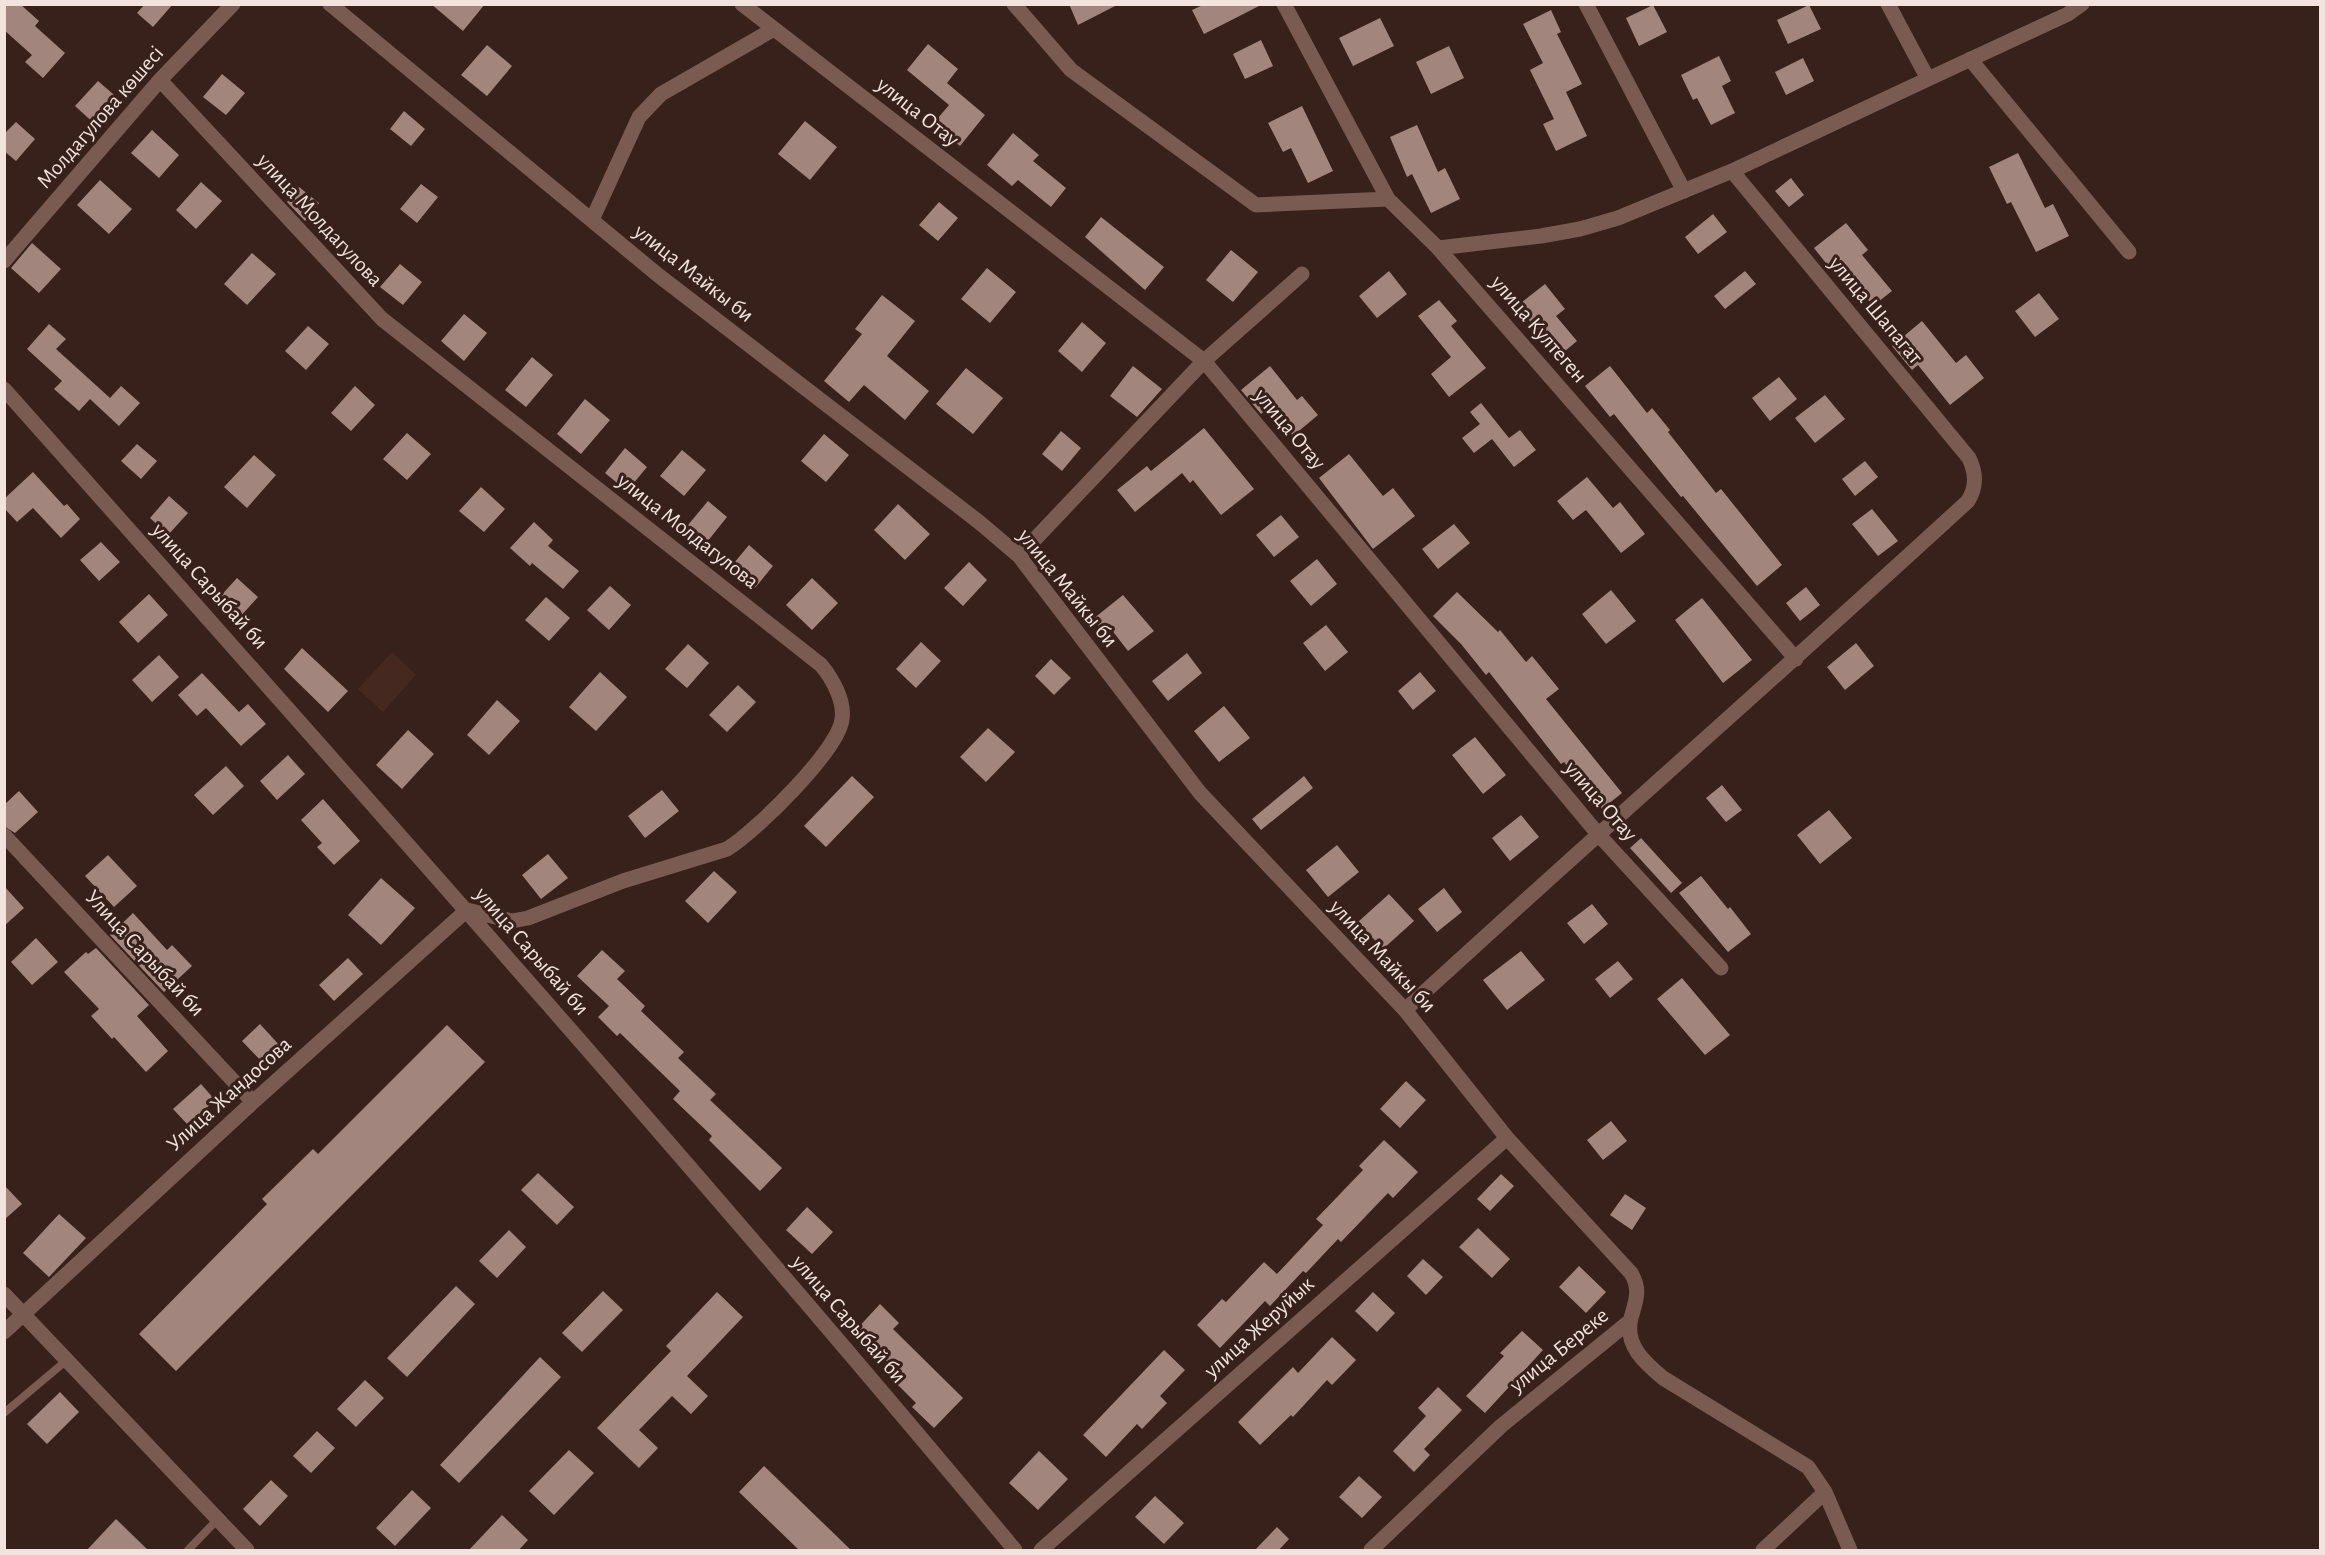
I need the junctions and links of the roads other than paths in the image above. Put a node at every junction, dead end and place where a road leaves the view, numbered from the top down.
1 (233, 4) edge
2 (330, 4) edge
3 (742, 4) edge
4 (1014, 4) edge
5 (1284, 4) edge
6 (1586, 4) edge
7 (1888, 4) edge
8 (2082, 4) edge
9 (2066, 9) edge
10 (774, 29) junction
11 (1970, 59) junction
12 (1928, 79) junction
13 (160, 80) junction
14 (1732, 171) junction
15 (1684, 190) junction
16 (1388, 199) junction
17 (592, 220) junction
18 (1438, 248) junction
19 (2128, 252) dead end
20 (4, 261) edge
21 (1302, 274) dead end
22 (1204, 361) junction
23 (4, 389) edge
24 (1019, 556) junction
25 (1796, 659) junction
26 (1598, 834) junction
27 (4, 835) edge
28 (467, 910) junction
29 (1721, 968) dead end
30 (1405, 1010) junction
31 (253, 1102) junction
32 (1507, 1138) junction
33 (4, 1294) edge
34 (23, 1313) junction
35 (1630, 1321) junction
36 (4, 1332) edge
37 (67, 1360) junction
38 (4, 1413) edge
39 (1825, 1492) junction
40 (217, 1520) junction
41 (188, 1551) edge
42 (247, 1551) edge
43 (1015, 1551) edge
44 (1041, 1551) edge
45 (1371, 1551) edge
46 (1763, 1551) edge
47 (1850, 1551) edge

1 - 13 street, Молдагулова көшесі
2 - 17 street, улица Майкы би
3 - 10 street, улица Отау
4 - 16 street
5 - 16 street, улица Култеген
6 - 15 street
7 - 12 street
8 - 9 street
9 - 11 street
10 - 17 street
10 - 22 street, улица Отау
11 - 12 street
11 - 19 street
12 - 14 street
13 - 20 street, Молдагулова көшесі
13 - 28 street, улица Молдагулова
14 - 15 street
14 - 25 street, улица Шапагат
15 - 18 street
16 - 18 street, улица Култеген
17 - 24 street, улица Майкы би
18 - 25 street, улица Култеген
21 - 22 street
22 - 24 street
22 - 26 street, улица Отау
23 - 28 street, улица Сарыбай би
24 - 30 street, улица Майкы би
25 - 26 street
26 - 29 street, улица Отау
26 - 30 street
27 - 31 street, Улица Сарыбай би
28 - 31 street, Улица Жандосова
28 - 43 street, улица Сарыбай би
30 - 32 street, улица Майкы би
31 - 34 street, Улица Жандосова
32 - 35 street, улица Майкы би
32 - 44 street, улица Жеруйык
33 - 34 street
34 - 36 street, Улица Жандосова
34 - 37 street
35 - 39 street, улица Береке
35 - 45 street, улица Береке
37 - 38 lane
37 - 40 street
39 - 46 street
39 - 47 street, улица Береке
40 - 41 lane
40 - 42 street

